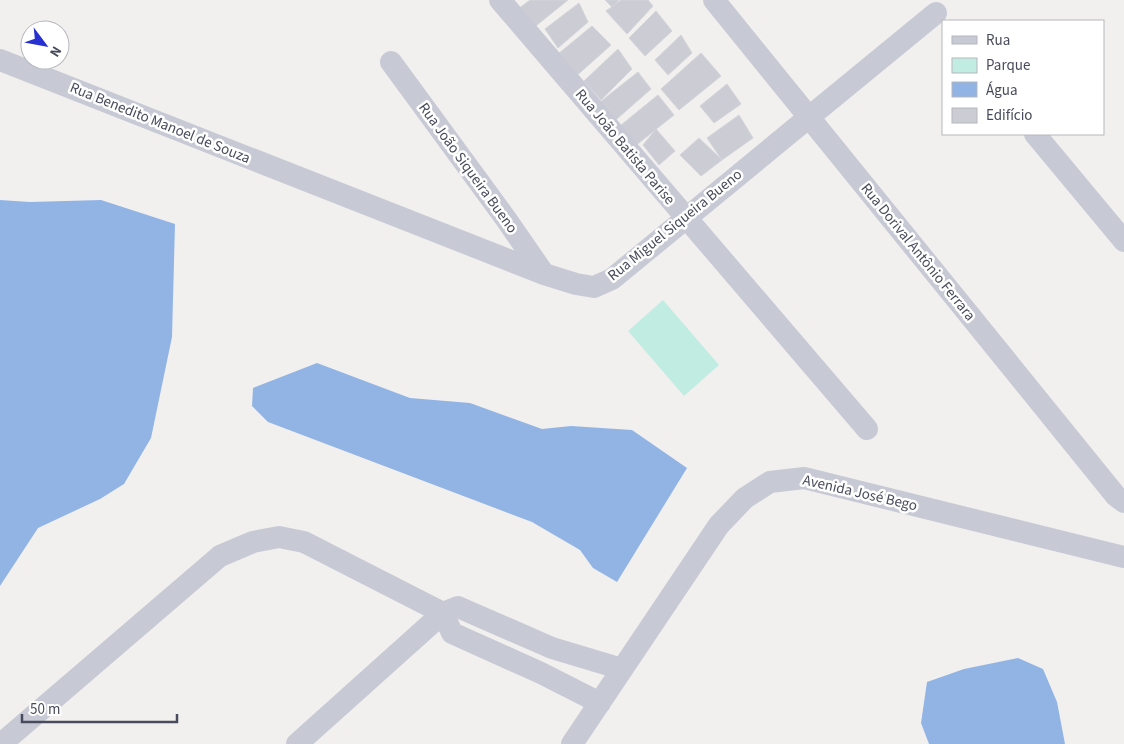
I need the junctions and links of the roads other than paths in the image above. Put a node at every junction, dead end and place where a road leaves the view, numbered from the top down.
1 (500, 0) edge
2 (714, 0) edge
3 (934, 12) edge
4 (0, 60) edge
5 (391, 62) dead end
6 (807, 117) junction
7 (1036, 135) edge
8 (320, 187) joint
9 (685, 218) junction
10 (1124, 241) edge
11 (544, 274) junction
12 (867, 429) dead end
13 (1121, 503) edge
14 (1124, 557) edge
15 (443, 613) junction
16 (622, 669) junction
17 (600, 704) junction
18 (1, 744) edge
19 (297, 744) edge
20 (572, 744) edge

1 - 9 street, Rua João Batista Parise
2 - 6 street, Rua Dorival Antônio Ferrara
3 - 6 street, Rua Miguel Siqueira Bueno
4 - 8 street, Rua Benedito Manoel de Souza
5 - 11 street, Rua João Siqueira Bueno
6 - 9 street, Rua Miguel Siqueira Bueno
6 - 13 street, Rua Dorival Antônio Ferrara
7 - 10 street
8 - 11 street, Rua Miguel Siqueira Bueno
9 - 11 street, Rua Miguel Siqueira Bueno
9 - 12 street, Rua João Batista Parise
14 - 16 street, Avenida José Bego
15 - 16 street
15 - 17 street
15 - 18 street
15 - 19 street
16 - 17 street, Avenida José Bego
17 - 20 street, Avenida José Bego

